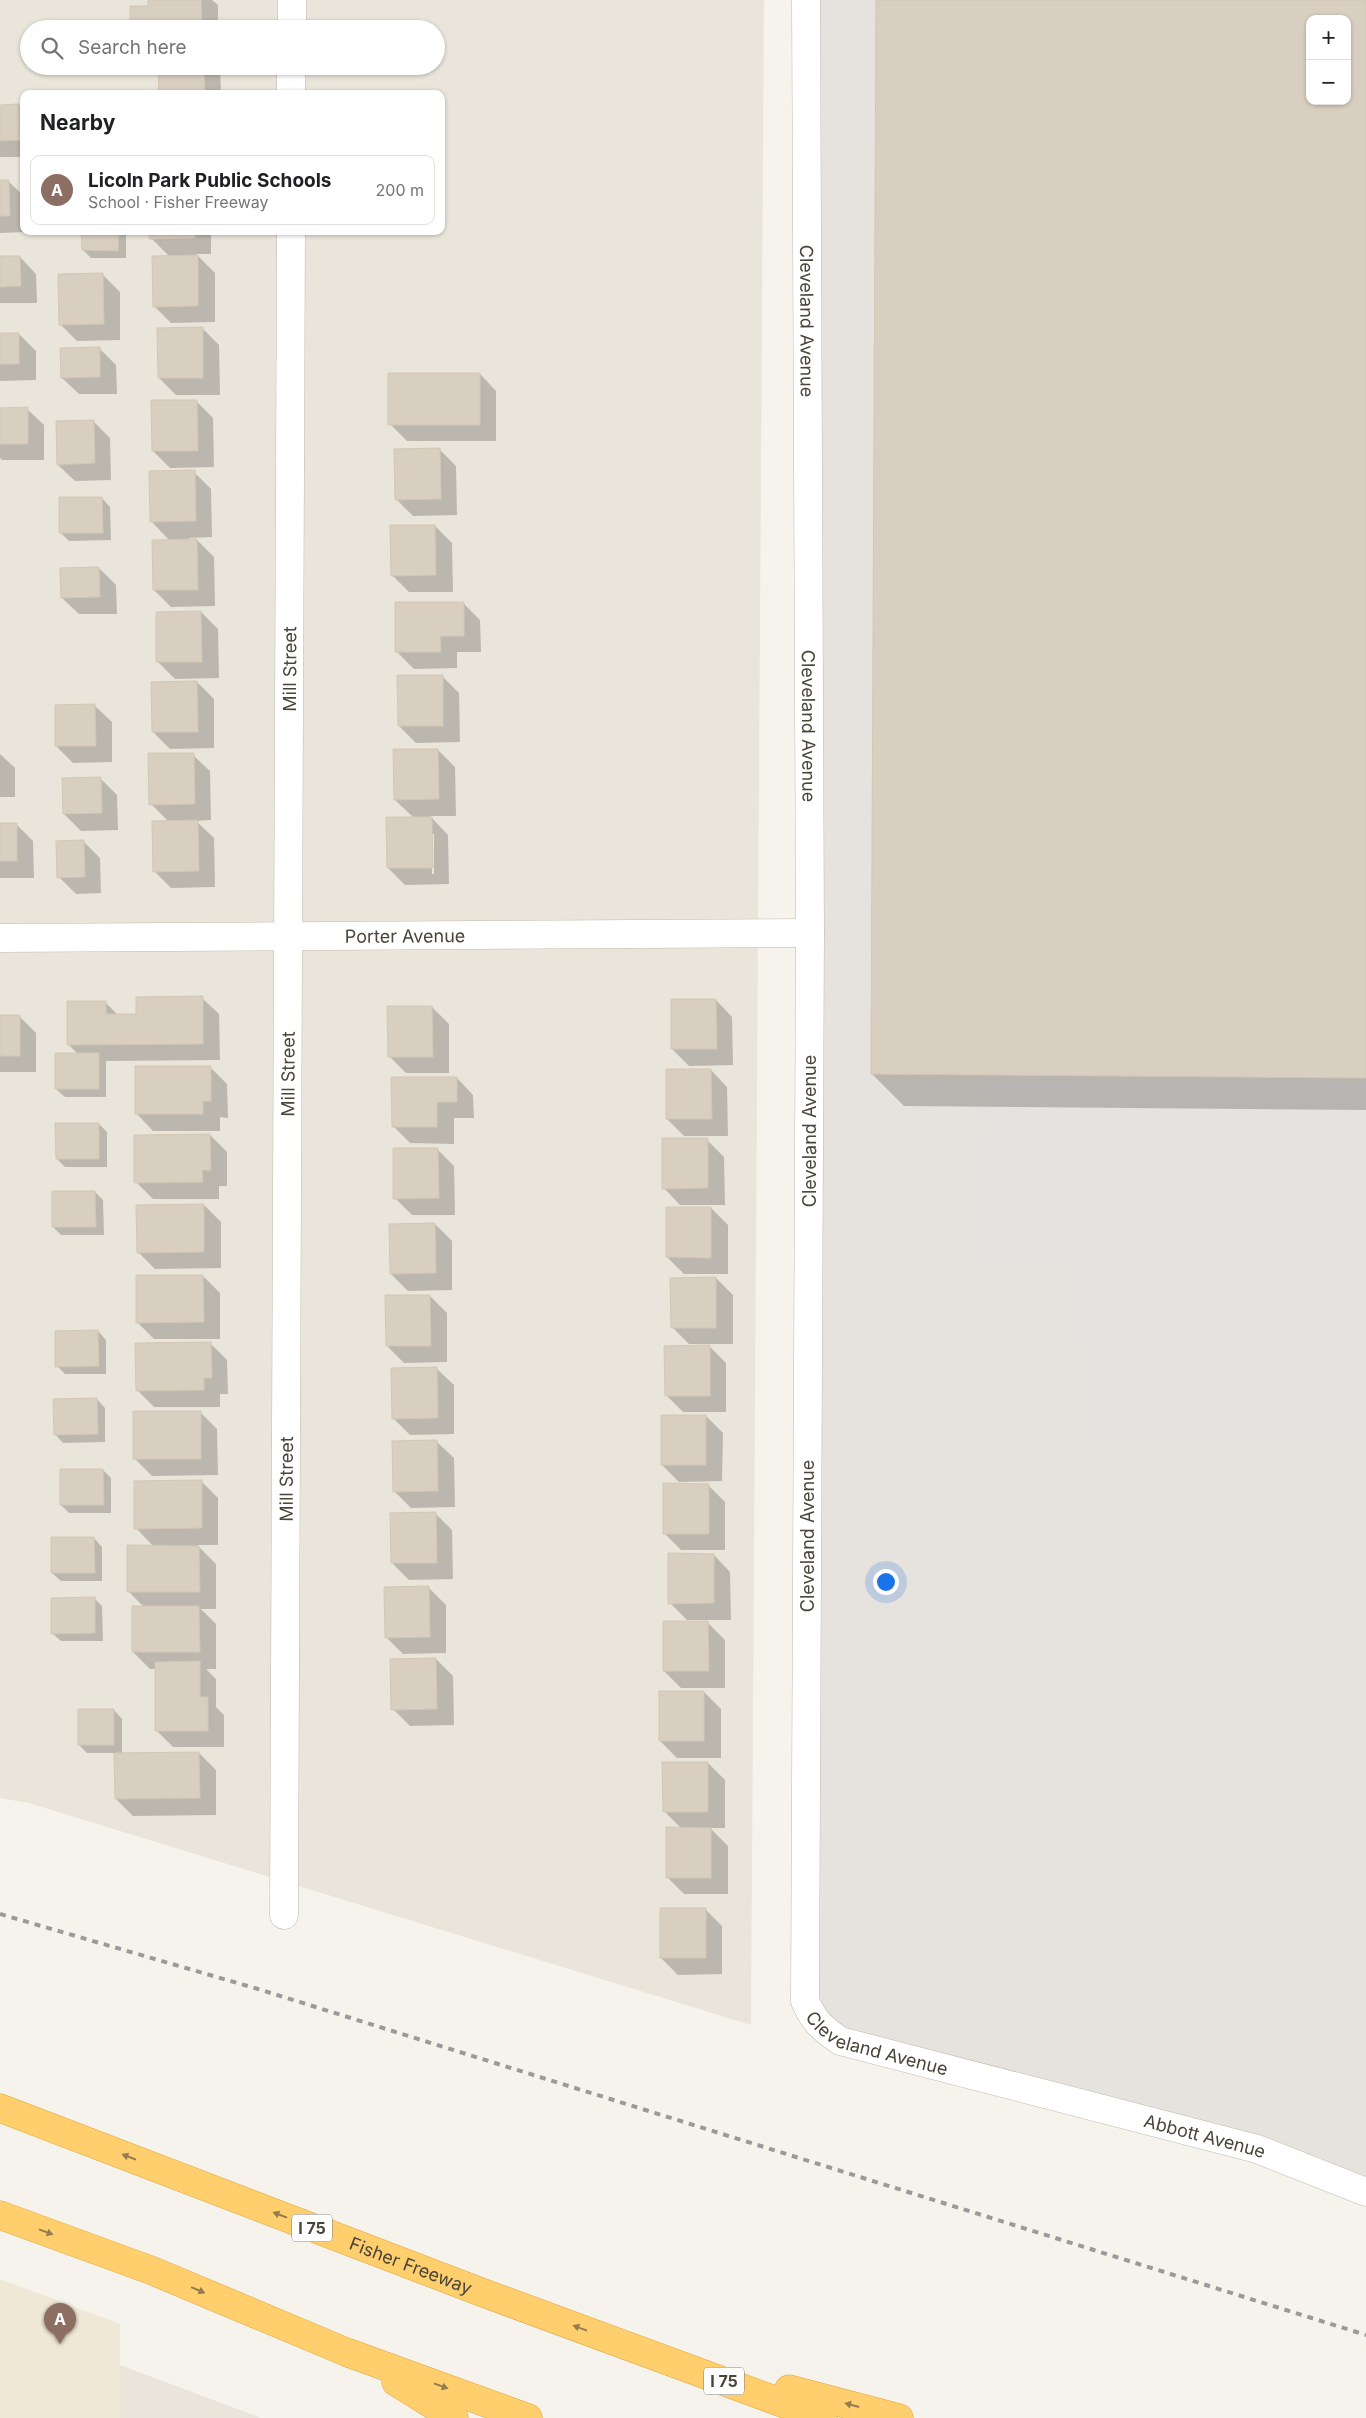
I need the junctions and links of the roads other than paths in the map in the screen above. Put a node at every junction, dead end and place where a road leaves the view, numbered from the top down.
1 (292, 0) edge
2 (806, 0) edge
3 (292, 20) edge
4 (291, 75) edge
5 (291, 90) edge
6 (290, 235) edge
7 (810, 933) junction
8 (287, 937) junction
9 (0, 938) edge
10 (284, 1915) dead end
11 (1040, 2093) joint
12 (0, 2108) edge
13 (1366, 2192) edge
14 (0, 2215) edge
15 (626, 2345) junction
16 (346, 2352) junction
17 (454, 2418) edge
18 (528, 2418) edge
19 (823, 2418) edge
20 (899, 2418) edge

1 - 3 street
2 - 7 street, Cleveland Avenue
4 - 5 street
6 - 8 street, Mill Street
7 - 8 street, Porter Avenue
7 - 11 street, Cleveland Avenue
8 - 9 street, Porter Avenue
8 - 10 street, Mill Street
11 - 13 street, Abbott Avenue
15 -> 12 highway, Fisher Freeway / I 75
14 -> 16 highway
15 - 19 highway, Fisher Freeway / I 75
20 -> 15 highway
16 - 17 highway
16 -> 18 highway

